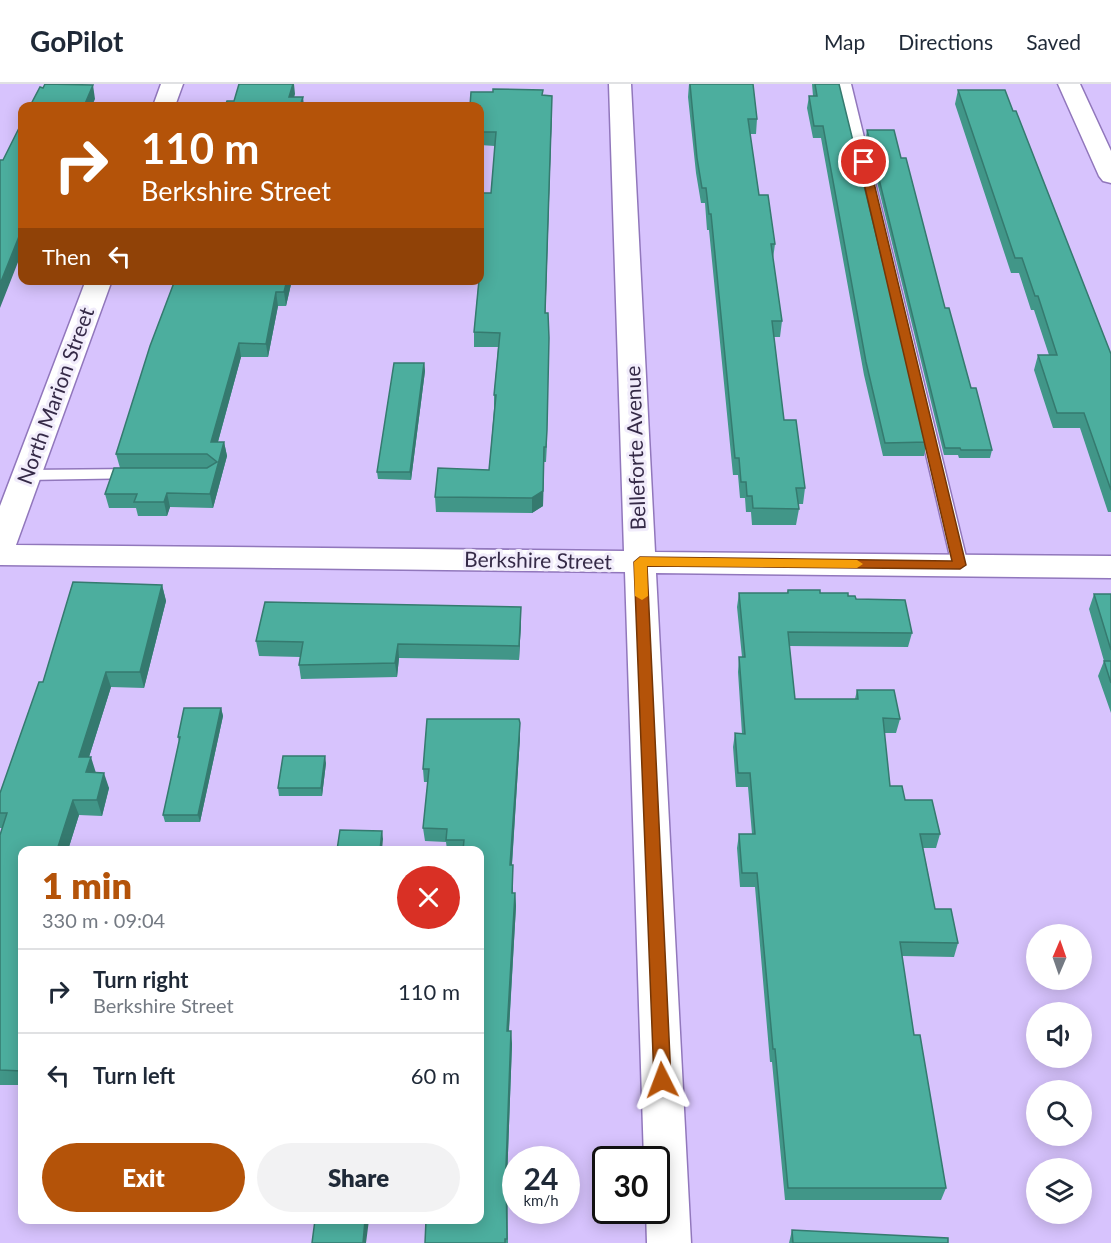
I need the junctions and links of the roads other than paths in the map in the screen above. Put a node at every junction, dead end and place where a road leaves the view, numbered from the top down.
1 (172, 84) edge
2 (620, 84) edge
3 (845, 84) edge
4 (1069, 84) edge
5 (165, 102) edge
6 (1111, 176) edge
7 (97, 285) edge
8 (154, 474) edge
9 (27, 475) junction
10 (0, 546) edge
11 (0, 555) edge
12 (640, 562) junction
13 (960, 565) junction
14 (1111, 567) edge
15 (669, 1243) edge

1 - 5 street
2 - 12 street, Belleforte Avenue
3 - 13 lane
4 - 6 street
7 - 9 street, North Marion Street
8 - 9 lane
9 - 10 street, North Marion Street
11 - 12 street, Berkshire Street
12 - 13 street, Berkshire Street
12 - 15 street, Belleforte Avenue
13 - 14 street, Berkshire Street

